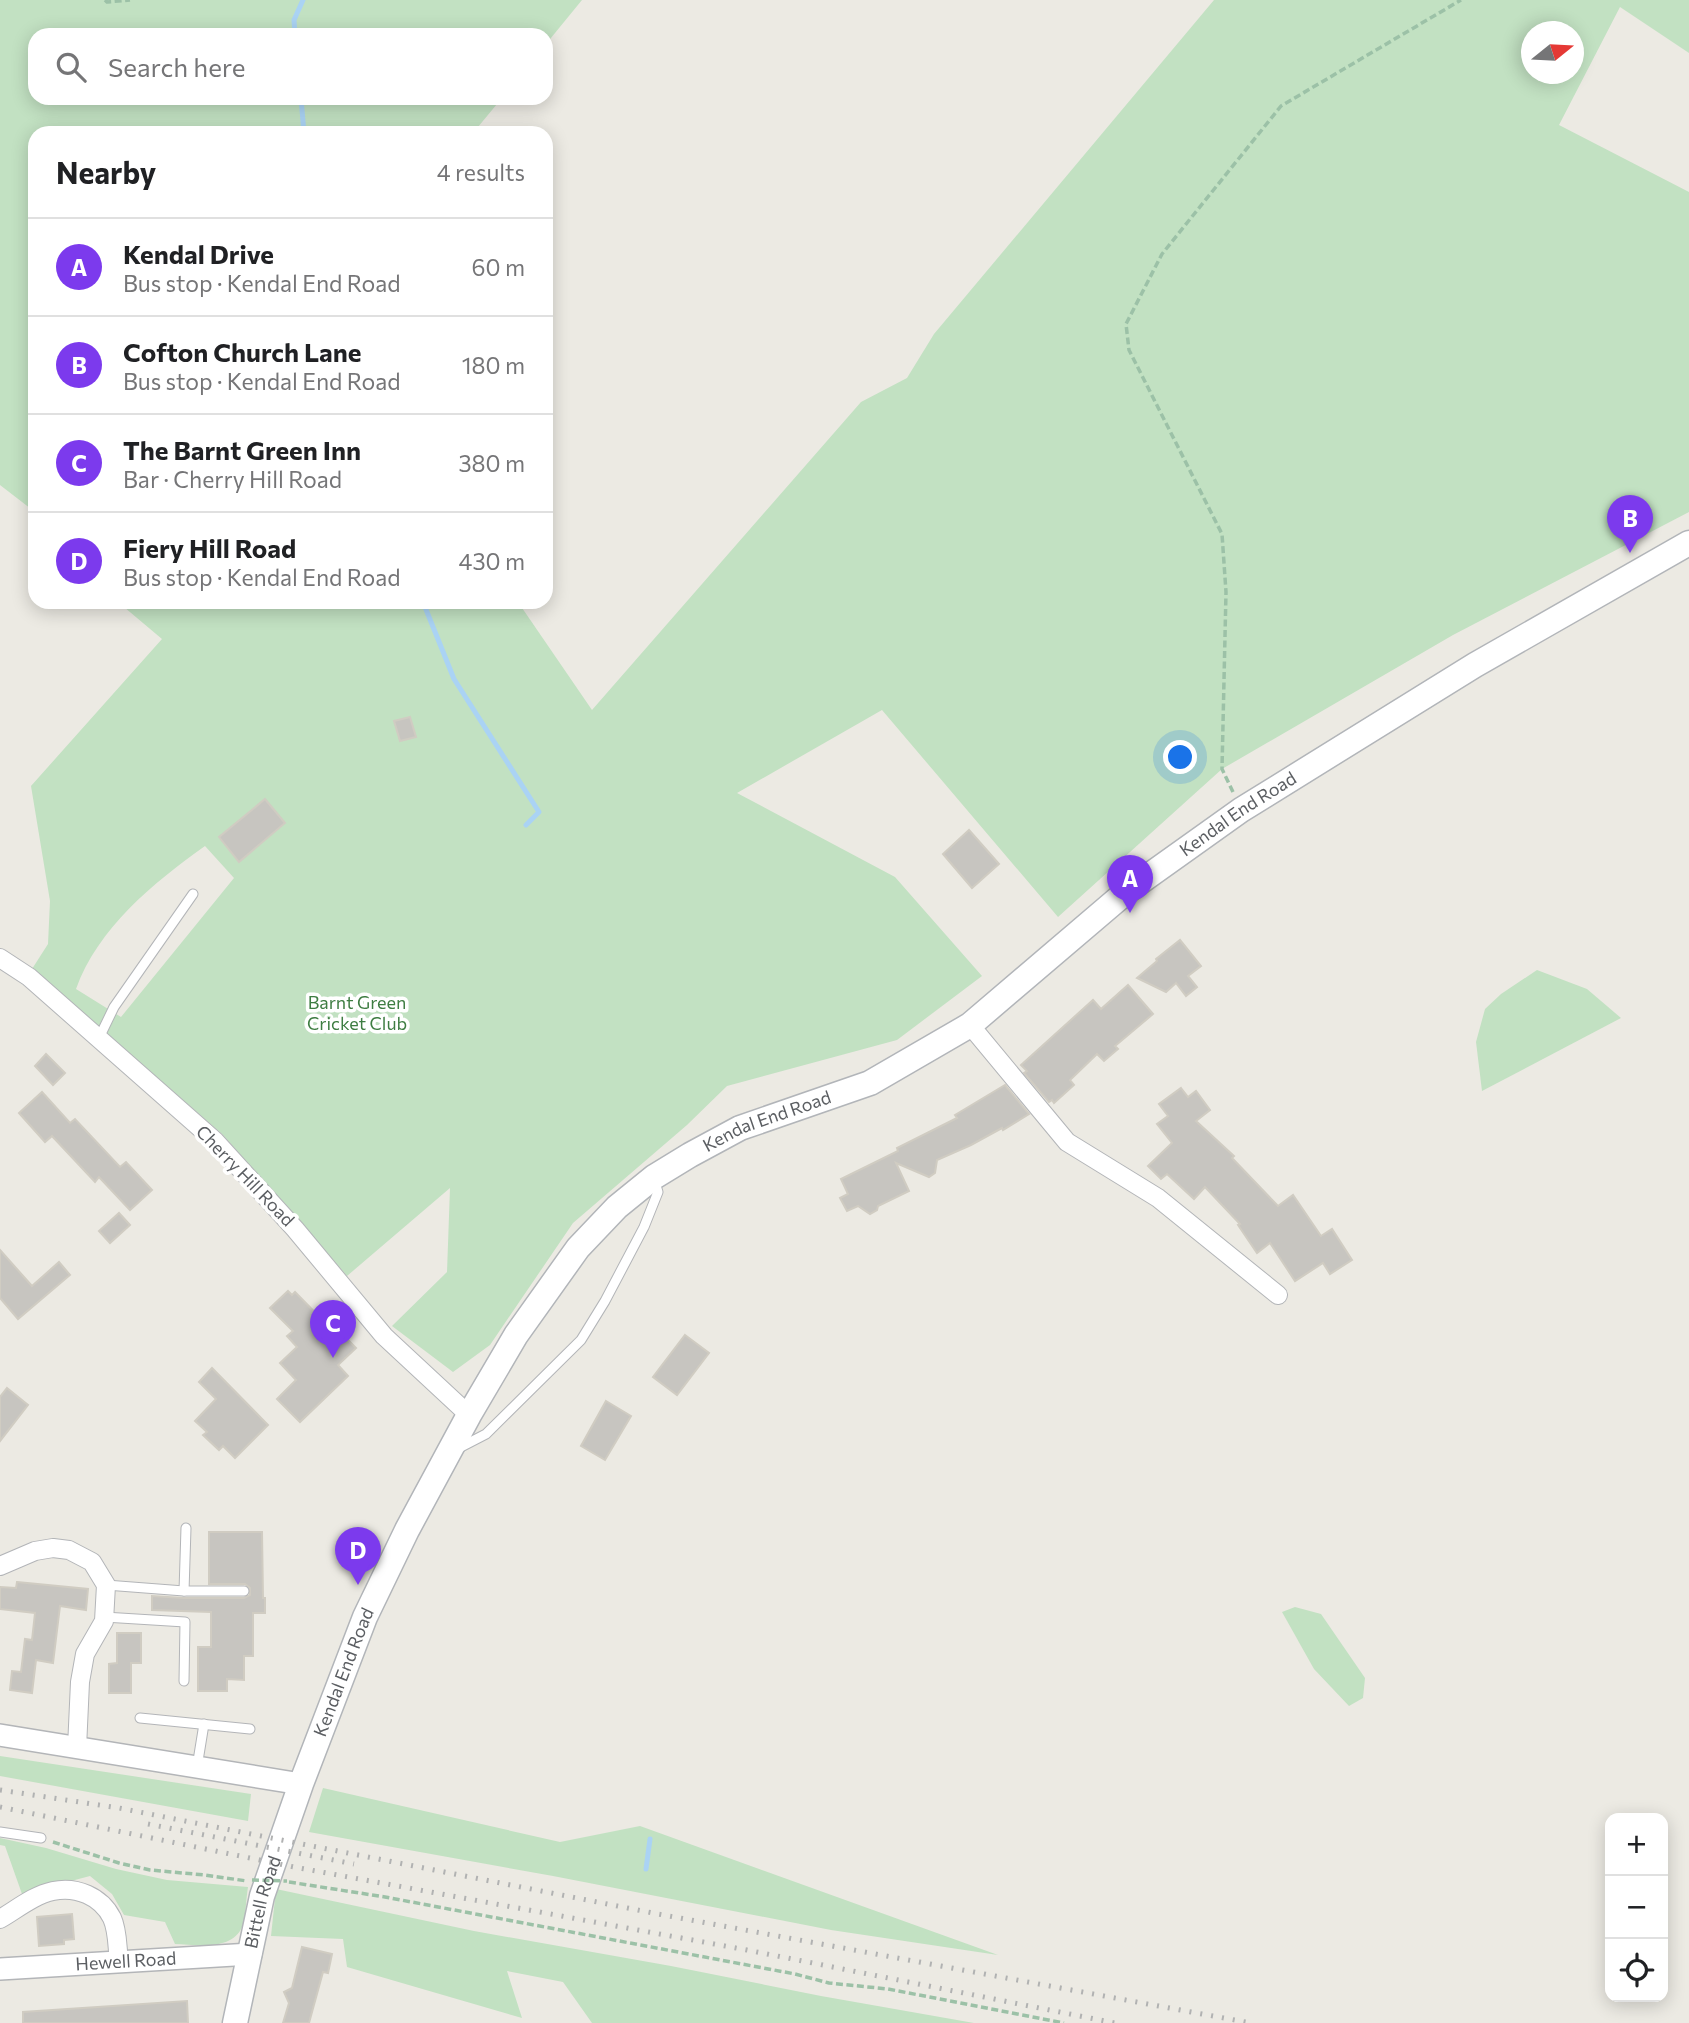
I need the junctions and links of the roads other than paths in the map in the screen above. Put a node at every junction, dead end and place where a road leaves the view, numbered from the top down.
1 (1689, 543) edge
2 (193, 894) dead end
3 (0, 958) edge
4 (970, 1026) junction
5 (99, 1038) junction
6 (654, 1177) junction
7 (1278, 1295) dead end
8 (469, 1415) junction
9 (449, 1453) junction
10 (186, 1528) dead end
11 (0, 1566) edge
12 (106, 1585) junction
13 (184, 1591) junction
14 (244, 1591) dead end
15 (104, 1617) junction
16 (184, 1681) dead end
17 (140, 1718) dead end
18 (204, 1724) junction
19 (250, 1729) dead end
20 (0, 1735) edge
21 (77, 1748) junction
22 (197, 1768) junction
23 (301, 1784) junction
24 (0, 1832) edge
25 (41, 1838) road end
26 (0, 1919) edge
27 (251, 1954) junction
28 (119, 1961) junction
29 (0, 1969) edge
30 (235, 2023) edge

1 - 4 main road, Kendal End Road
2 - 5 lane
3 - 5 street, Cherry Hill Road
4 - 6 main road, Kendal End Road
4 - 7 street
5 - 8 street, Cherry Hill Road
6 - 8 main road, Kendal End Road
6 - 9 lane
8 - 9 main road, Kendal End Road
9 - 23 main road, Kendal End Road
10 - 13 lane
11 - 12 street
12 - 13 lane
12 - 15 street
13 - 14 lane
15 - 16 lane
15 - 21 street
17 - 18 lane
18 - 19 lane
18 - 22 lane
20 - 21 street
21 - 22 street
22 - 23 street
23 - 27 main road, Bittell Road
24 - 25 lane
26 - 28 street
27 - 28 street, Hewell Road
27 - 30 main road, Bittell Road
28 - 29 street, Hewell Road

